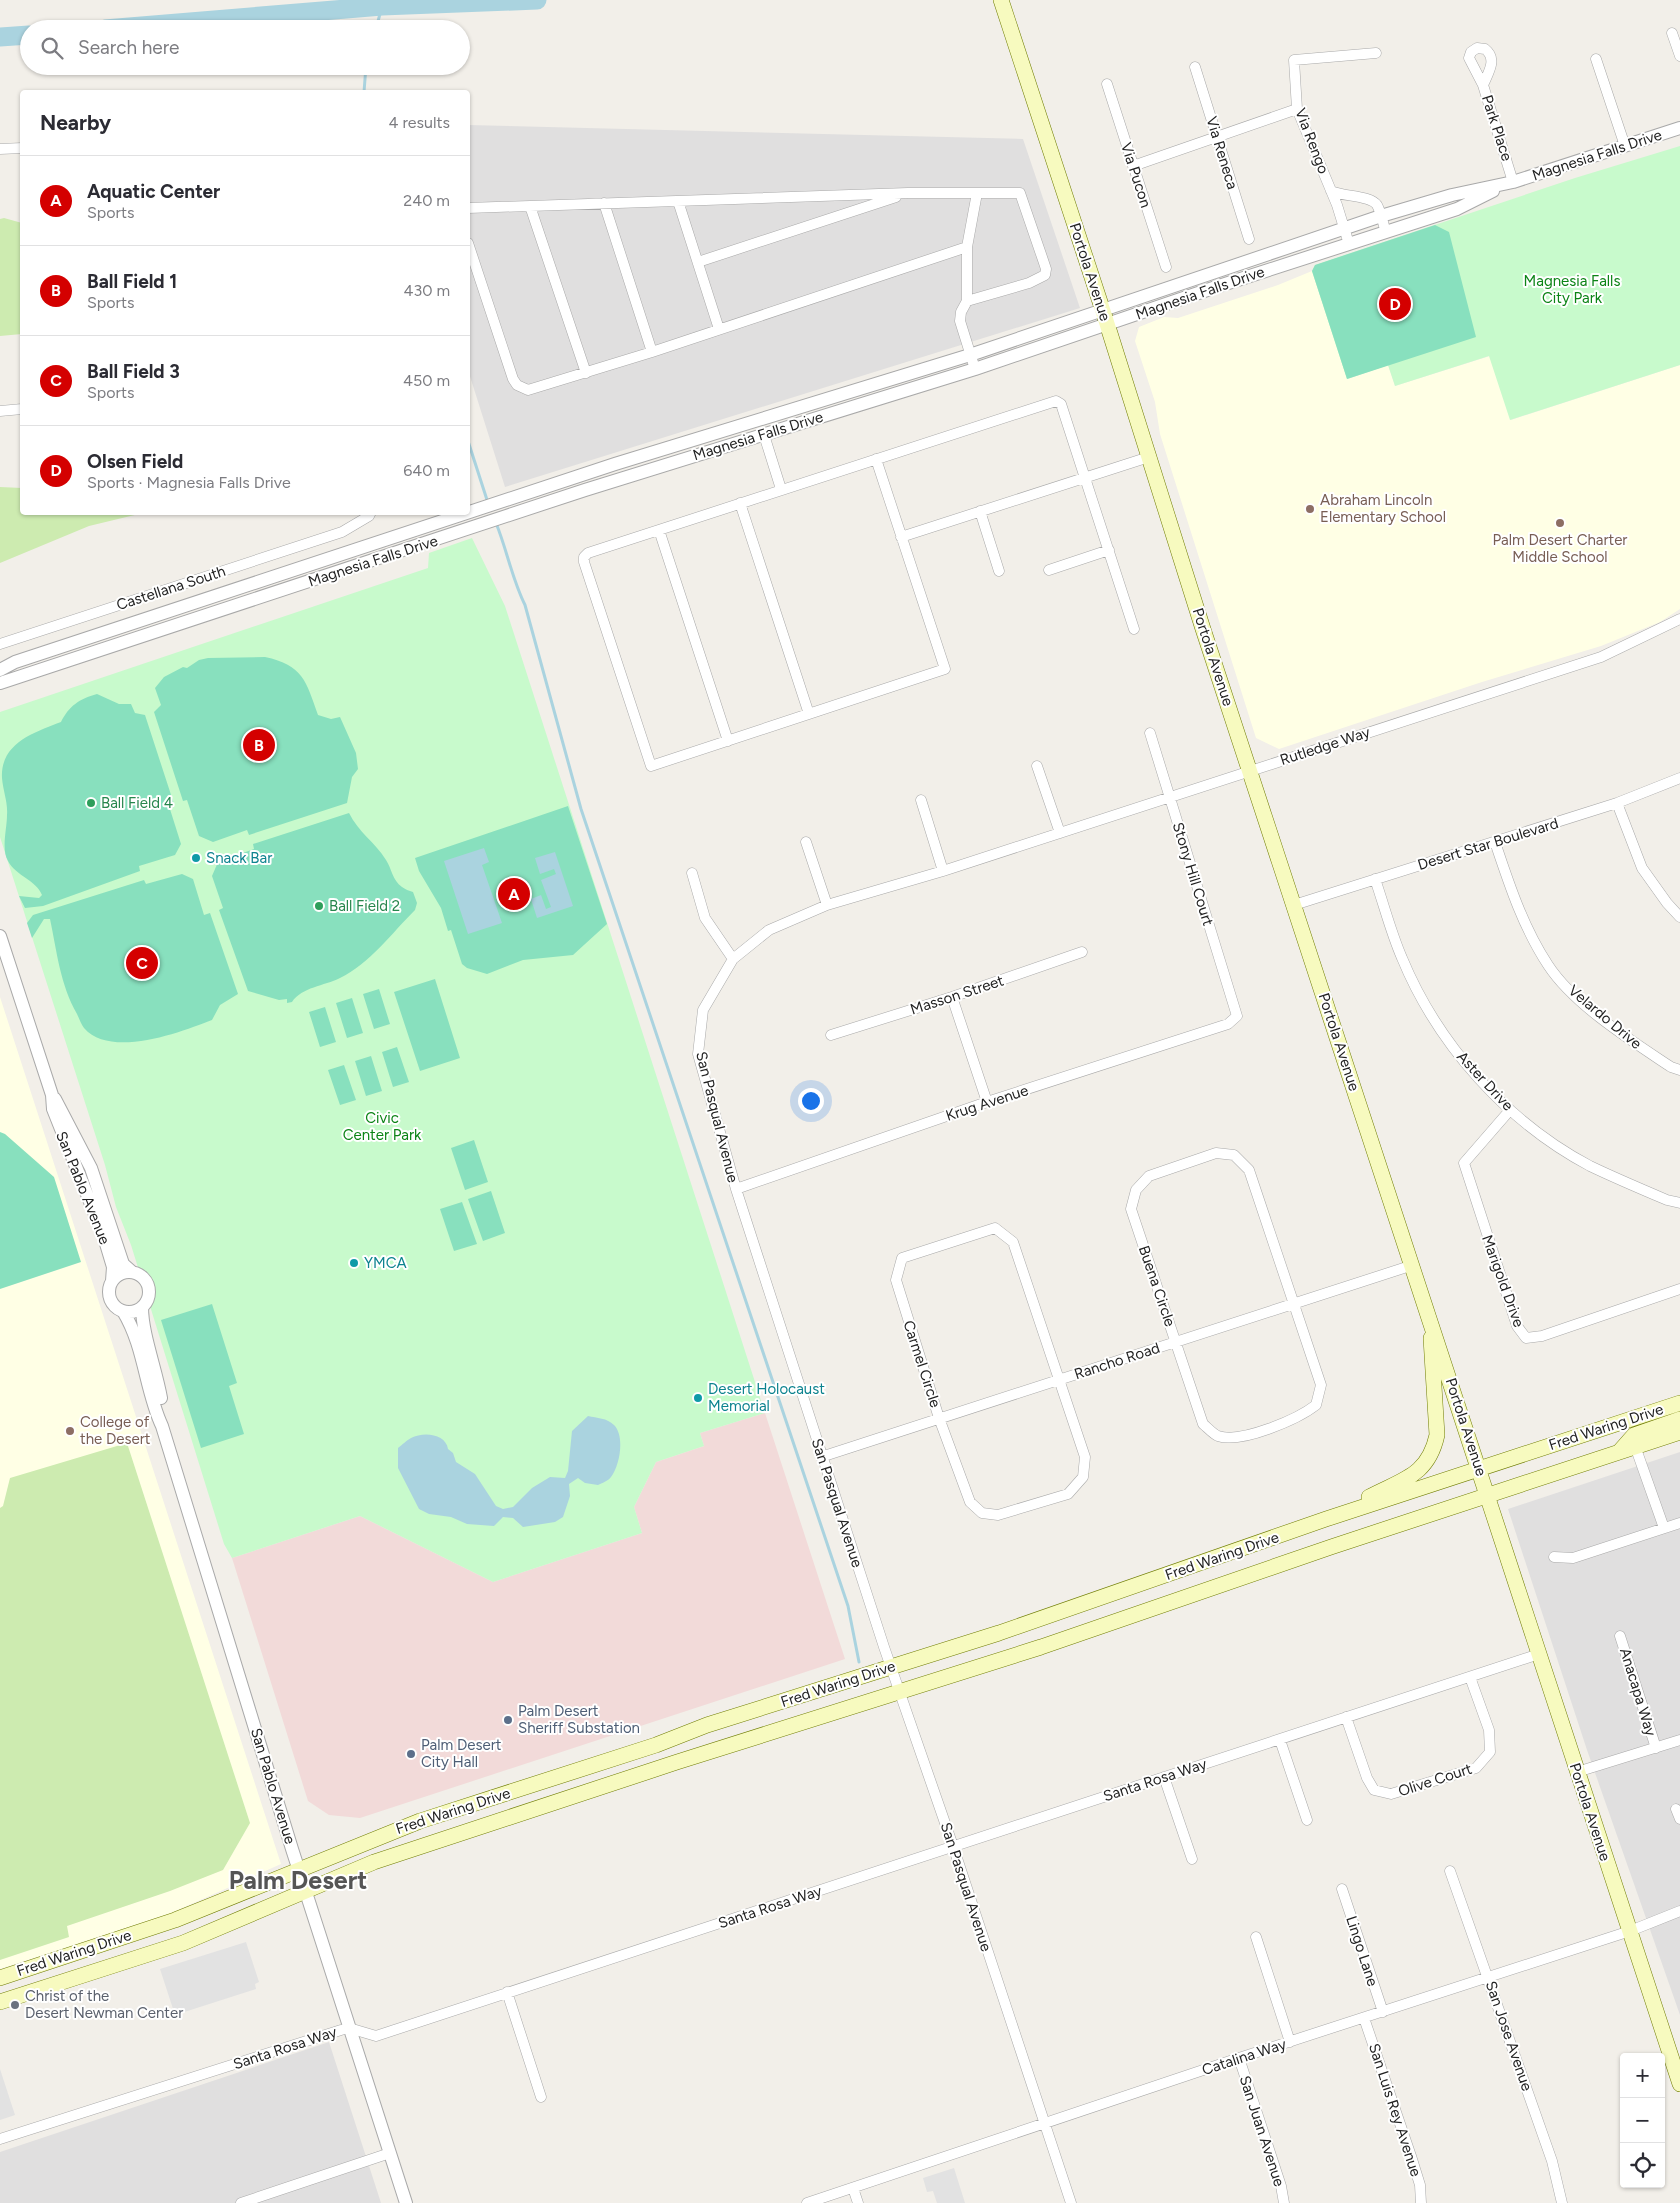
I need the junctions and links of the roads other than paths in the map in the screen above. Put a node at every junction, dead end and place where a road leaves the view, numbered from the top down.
1 (1001, 0) edge
2 (1672, 33) dead end
3 (1376, 52) dead end
4 (1680, 56) edge
5 (1596, 59) dead end
6 (1195, 67) dead end
7 (1107, 84) dead end
8 (1483, 85) junction
9 (1297, 109) junction
10 (1680, 128) edge
11 (1217, 137) junction
12 (1625, 146) junction
13 (20, 148) edge
14 (0, 149) edge
15 (1133, 166) junction
16 (1513, 182) junction
17 (1331, 191) junction
18 (908, 193) junction
19 (977, 193) junction
20 (678, 201) junction
21 (604, 203) junction
22 (530, 206) junction
23 (470, 208) edge
24 (1381, 216) junction
25 (1344, 228) junction
26 (1386, 232) junction
27 (1250, 239) dead end
28 (1349, 244) junction
29 (966, 246) junction
30 (470, 249) edge
31 (698, 262) junction
32 (1166, 267) dead end
33 (967, 301) junction
34 (1105, 318) junction
35 (719, 329) junction
36 (652, 352) junction
37 (970, 355) junction
38 (975, 369) junction
39 (586, 373) junction
40 (20, 409) edge
41 (0, 411) edge
42 (764, 435) junction
43 (1149, 457) junction
44 (876, 459) junction
45 (1085, 477) junction
46 (781, 489) junction
47 (740, 503) junction
48 (980, 511) junction
49 (470, 513) edge
50 (370, 515) edge
51 (463, 515) edge
52 (465, 515) edge
53 (659, 530) junction
54 (902, 537) junction
55 (410, 549) junction
56 (1109, 550) junction
57 (1049, 570) dead end
58 (1000, 571) dead end
59 (1680, 619) edge
60 (1134, 629) dead end
61 (0, 644) edge
62 (0, 670) edge
63 (0, 683) edge
64 (809, 714) junction
65 (1150, 733) dead end
66 (728, 741) junction
67 (1037, 766) dead end
68 (1250, 770) junction
69 (1680, 778) edge
70 (1170, 797) junction
71 (921, 800) dead end
72 (1617, 803) junction
73 (1060, 833) junction
74 (806, 842) dead end
75 (1495, 842) junction
76 (965, 863) joint
77 (943, 871) junction
78 (692, 873) dead end
79 (1375, 879) junction
80 (828, 905) junction
81 (1294, 905) junction
82 (1680, 916) edge
83 (0, 936) edge
84 (1082, 952) dead end
85 (733, 959) junction
86 (952, 998) junction
87 (1237, 1016) joint
88 (831, 1035) dead end
89 (1680, 1070) edge
90 (52, 1095) junction
91 (987, 1102) junction
92 (1510, 1110) junction
93 (736, 1189) junction
94 (1680, 1203) edge
95 (1413, 1265) junction
96 (132, 1272) junction
97 (112, 1281) junction
98 (1680, 1289) edge
99 (1294, 1306) junction
100 (142, 1307) junction
101 (123, 1311) junction
102 (1430, 1317) junction
103 (1176, 1343) junction
104 (1059, 1380) junction
105 (1680, 1403) edge
106 (939, 1418) junction
107 (1680, 1419) edge
108 (162, 1426) junction
109 (1680, 1432) edge
110 (1635, 1446) junction
111 (1619, 1452) junction
112 (821, 1457) junction
113 (1479, 1468) junction
114 (1488, 1495) junction
115 (1326, 1519) junction
116 (1680, 1523) edge
117 (1664, 1528) junction
118 (1554, 1557) dead end
119 (1620, 1636) dead end
120 (1539, 1654) junction
121 (891, 1667) junction
122 (1470, 1678) junction
123 (900, 1692) junction
124 (1346, 1717) junction
125 (1280, 1740) junction
126 (1680, 1740) edge
127 (1656, 1748) junction
128 (1577, 1772) junction
129 (1164, 1777) junction
130 (1307, 1820) dead end
131 (953, 1846) junction
132 (1192, 1858) dead end
133 (299, 1869) junction
134 (1450, 1871) dead end
135 (1342, 1889) dead end
136 (306, 1892) junction
137 (1680, 1910) edge
138 (1630, 1931) junction
139 (1256, 1937) dead end
140 (0, 1978) edge
141 (1488, 1978) junction
142 (507, 1992) junction
143 (0, 2002) edge
144 (1382, 2012) junction
145 (1364, 2018) junction
146 (349, 2028) junction
147 (1290, 2042) junction
148 (1239, 2058) junction
149 (1680, 2084) edge
150 (541, 2097) dead end
151 (1043, 2124) junction
152 (0, 2139) edge
153 (390, 2153) junction
154 (853, 2188) junction
155 (241, 2203) edge
156 (406, 2203) edge
157 (807, 2203) edge
158 (858, 2203) edge
159 (1070, 2203) edge
160 (1284, 2203) edge
161 (1421, 2203) edge
162 (1562, 2203) edge

1 - 34 main road, Portola Avenue
2 - 4 street
3 - 9 street, Via Rengo
5 - 12 street
6 - 11 street, Via Reneca
7 - 15 street, Via Pucon
8 - 8 street, Park Place
8 - 16 street, Park Place
9 - 11 street
9 - 17 street, Via Rengo
10 - 12 street, Magnesia Falls Drive
11 - 15 street
11 - 27 street, Via Reneca
12 - 16 street, Magnesia Falls Drive
13 - 14 street
15 - 32 street, Via Pucon
16 - 24 street, Magnesia Falls Drive
16 - 26 street, Magnesia Falls Drive
17 - 24 street, Via Rengo
17 - 25 street, Via Rengo
18 - 19 street
18 - 20 street
18 - 31 street
19 - 29 street
19 - 33 street
20 - 21 street
20 - 31 street
21 - 22 street
21 - 36 street
22 - 23 street
22 - 39 street
24 - 25 street, Magnesia Falls Drive
24 - 26 street, Via Rengo
25 - 28 street, Via Rengo
25 - 34 street, Magnesia Falls Drive
26 - 28 street, Magnesia Falls Drive
28 - 34 street, Magnesia Falls Drive
29 - 33 street
29 - 35 street
30 - 39 street
31 - 35 street
33 - 37 street
34 - 37 street, Magnesia Falls Drive
34 - 38 street, Magnesia Falls Drive
34 - 43 main road, Portola Avenue
35 - 36 street
36 - 39 street
37 - 38 street
37 - 49 street, Magnesia Falls Drive
38 - 42 street, Magnesia Falls Drive
40 - 41 street
42 - 46 street
42 - 55 street, Magnesia Falls Drive
43 - 45 street
43 - 68 main road, Portola Avenue
44 - 45 street
44 - 46 street
44 - 54 street
45 - 48 street
45 - 56 street
46 - 47 street
47 - 53 street
47 - 64 street
48 - 54 street
48 - 58 street
50 - 61 street, Castellana South
51 - 62 street, Magnesia Falls Drive
52 - 55 street
53 - 66 street
53 - 66 street
54 - 64 street
55 - 63 street, Magnesia Falls Drive
56 - 57 street
56 - 60 street
59 - 68 street, Rutledge Way
64 - 66 street
65 - 70 street, Stony Hill Court
67 - 73 street
68 - 70 street, Rutledge Way
68 - 81 main road, Portola Avenue
69 - 72 street, Desert Star Boulevard
70 - 73 street, Rutledge Way
70 - 87 street, Stony Hill Court
71 - 77 street
72 - 75 street, Desert Star Boulevard
72 - 82 street
73 - 76 street, Rutledge Way
74 - 80 street
75 - 79 street, Desert Star Boulevard
75 - 89 street, Velardo Drive
76 - 77 street, San Pasqual Avenue
77 - 80 street, San Pasqual Avenue
78 - 85 street
79 - 81 street, Desert Star Boulevard
79 - 92 street, Aster Drive
80 - 85 street, San Pasqual Avenue
81 - 95 main road, Portola Avenue
83 - 90 street, San Pablo Avenue
84 - 86 street, Masson Street
85 - 93 street, San Pasqual Avenue
86 - 88 street, Masson Street
86 - 91 street
87 - 91 street, Krug Avenue
90 - 96 street, San Pablo Avenue
90 - 97 street, San Pablo Avenue
91 - 93 street, Krug Avenue
92 - 94 street, Aster Drive
92 - 98 street, Marigold Drive
93 - 112 street, San Pasqual Avenue
95 - 99 street, Rancho Road
95 - 102 main road, Portola Avenue
96 - 97 street
96 - 100 street
97 - 101 street
99 - 103 street, Rancho Road
99 - 103 street, Buena Circle
99 - 103 street, Buena Circle
100 - 101 street
100 - 108 street, San Pablo Avenue
101 - 108 street, San Pablo Avenue
102 - 113 main road, Portola Avenue
102 - 115 main road
103 - 104 street, Rancho Road
104 - 106 street, Rancho Road
104 - 106 street, Carmel Circle
104 - 106 street, Carmel Circle
105 - 113 main road, Fred Waring Drive
106 - 112 street, Rancho Road
107 - 111 main road
108 - 133 street, San Pablo Avenue
109 - 110 main road, Fred Waring Drive
110 - 111 main road, Fred Waring Drive
110 - 117 street
111 - 114 main road, Fred Waring Drive
112 - 121 street, San Pasqual Avenue
113 - 114 main road, Portola Avenue
113 - 115 main road, Fred Waring Drive
114 - 120 main road, Portola Avenue
114 - 123 main road, Fred Waring Drive
115 - 121 main road, Fred Waring Drive
116 - 117 street
117 - 118 street
119 - 127 street, Anacapa Way
120 - 122 street, Santa Rosa Way
120 - 128 main road, Portola Avenue
121 - 123 street, San Pasqual Avenue
121 - 133 main road, Fred Waring Drive
122 - 124 street, Santa Rosa Way
122 - 124 street, Olive Court
123 - 131 street, San Pasqual Avenue
123 - 136 main road, Fred Waring Drive
124 - 125 street, Santa Rosa Way
125 - 129 street, Santa Rosa Way
125 - 130 street
126 - 127 street
127 - 128 street
128 - 138 main road, Portola Avenue
129 - 131 street, Santa Rosa Way
129 - 132 street
131 - 142 street, Santa Rosa Way
131 - 151 street, San Pasqual Avenue
133 - 136 street, San Pablo Avenue
133 - 140 main road, Fred Waring Drive
134 - 141 street, San Jose Avenue
135 - 144 street, Lingo Lane
136 - 143 main road, Fred Waring Drive
136 - 146 street, San Pablo Avenue
137 - 138 street, Catalina Way
138 - 141 street, Catalina Way
138 - 149 main road, Portola Avenue
139 - 147 street
141 - 144 street, Catalina Way
141 - 162 street, San Jose Avenue
142 - 146 street, Santa Rosa Way
142 - 150 street
144 - 145 street, Catalina Way
145 - 147 street, Catalina Way
145 - 161 street, San Luis Rey Avenue
146 - 152 street, Santa Rosa Way
146 - 153 street, San Pablo Avenue
147 - 148 street, Catalina Way
148 - 151 street, Catalina Way
148 - 160 street, San Juan Avenue
151 - 154 street, Catalina Way
151 - 159 street, San Pasqual Avenue
153 - 155 street
153 - 156 street, San Pablo Avenue
154 - 157 street, Catalina Way
154 - 158 street

